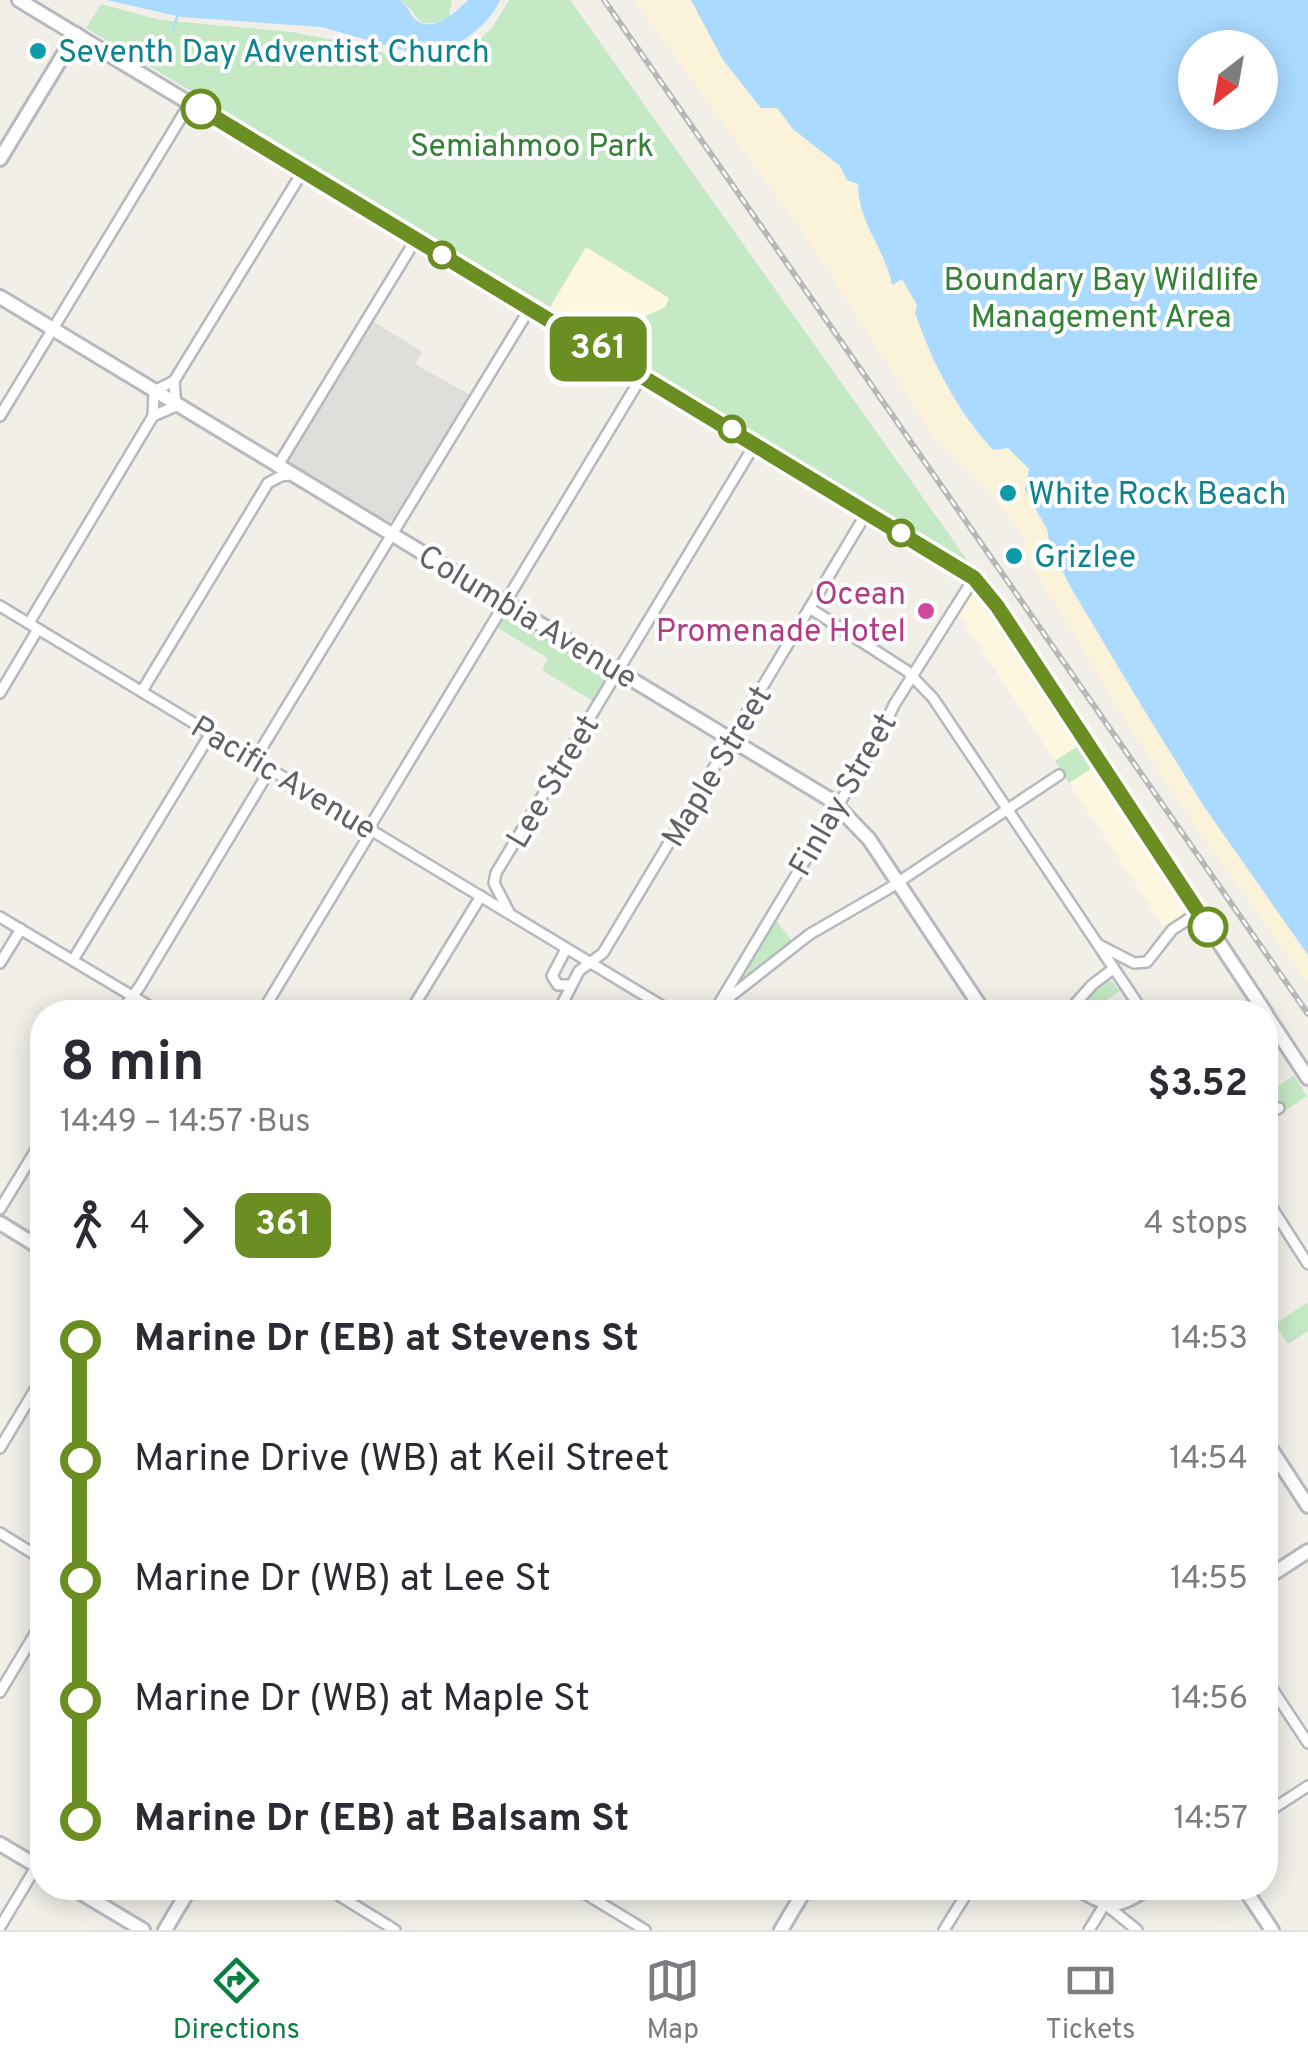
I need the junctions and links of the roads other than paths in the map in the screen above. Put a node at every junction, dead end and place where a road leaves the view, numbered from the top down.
1 (19, 0) edge
2 (76, 34) junction
3 (190, 103) junction
4 (0, 160) edge
5 (303, 171) junction
6 (416, 239) junction
7 (0, 297) edge
8 (530, 308) junction
9 (53, 329) junction
10 (642, 376) junction
11 (174, 381) junction
12 (154, 391) junction
13 (176, 406) junction
14 (0, 416) edge
15 (153, 416) junction
16 (755, 444) junction
17 (271, 464) junction
18 (290, 476) junction
19 (268, 483) junction
20 (867, 512) junction
21 (391, 536) junction
22 (974, 578) junction
23 (506, 602) junction
24 (0, 606) edge
25 (811, 609) junction
26 (34, 626) junction
27 (619, 670) junction
28 (913, 676) junction
29 (142, 691) junction
30 (0, 692) edge
31 (211, 733) junction
32 (733, 739) junction
33 (255, 759) junction
34 (270, 768) junction
35 (1059, 775) dead end
36 (838, 805) junction
37 (1007, 809) junction
38 (371, 829) junction
39 (898, 882) junction
40 (481, 896) junction
41 (1198, 912) junction
42 (510, 914) junction
43 (0, 917) edge
44 (21, 929) junction
45 (1096, 944) junction
46 (566, 949) junction
47 (73, 960) junction
48 (589, 962) junction
49 (0, 963) edge
50 (1113, 970) junction
51 (570, 985) junction
52 (132, 996) junction
53 (129, 1000) edge
54 (138, 1000) edge
55 (269, 1000) edge
56 (417, 1000) edge
57 (563, 1000) edge
58 (652, 1000) edge
59 (721, 1000) edge
60 (727, 1000) edge
61 (976, 1000) edge
62 (1079, 1000) edge
63 (1134, 1000) edge
64 (1256, 1000) edge
65 (1278, 1033) edge
66 (1308, 1078) edge
67 (30, 1160) edge
68 (0, 1210) edge
69 (1278, 1217) edge
70 (0, 1223) edge
71 (30, 1241) edge
72 (1308, 1264) edge
73 (30, 1398) edge
74 (0, 1448) edge
75 (1278, 1460) edge
76 (1308, 1506) edge
77 (0, 1533) edge
78 (1308, 1551) edge
79 (30, 1552) edge
80 (1278, 1571) edge
81 (30, 1642) edge
82 (0, 1692) edge
83 (1278, 1698) edge
84 (1308, 1743) edge
85 (1308, 1786) edge
86 (1278, 1806) edge
87 (0, 1844) edge
88 (30, 1859) edge
89 (30, 1881) edge
90 (92, 1900) edge
91 (183, 1900) edge
92 (347, 1900) edge
93 (596, 1900) edge
94 (799, 1900) edge
95 (963, 1900) edge
96 (1098, 1900) edge
97 (1129, 1900) edge
98 (1252, 1900) edge
99 (1105, 1904) junction
100 (0, 1928) edge
101 (143, 1930) edge
102 (165, 1930) edge
103 (396, 1930) edge
104 (645, 1930) edge
105 (781, 1930) edge
106 (944, 1930) edge
107 (1089, 1930) edge
108 (1138, 1930) edge
109 (1272, 1930) edge

1 - 2 street
2 - 3 street
2 - 4 street
3 - 5 street
3 - 9 street
5 - 6 street
5 - 11 street
6 - 8 street
6 - 17 street
7 - 9 street, Columbia Avenue
8 - 10 street
8 - 21 street
9 - 12 street, Columbia Avenue
9 - 14 street
10 - 16 street
10 - 23 street
11 - 12 street
11 - 13 street
12 - 13 street, Columbia Avenue
12 - 15 street
13 - 15 street
13 - 17 street, Columbia Avenue
15 - 26 street
16 - 20 street
16 - 27 street, Lee Street
17 - 18 street, Columbia Avenue
17 - 19 street
18 - 19 street
18 - 21 street, Columbia Avenue
19 - 29 street
20 - 22 street
20 - 25 street, Maple Street
21 - 23 street, Columbia Avenue
21 - 33 street
22 - 28 street, Finlay Street
22 - 41 street
23 - 27 street, Columbia Avenue
23 - 38 street
24 - 26 street, Pacific Avenue
25 - 28 street
25 - 32 street, Maple Street
26 - 29 street, Pacific Avenue
26 - 30 street
27 - 32 street, Columbia Avenue
27 - 42 street, Lee Street
28 - 36 street, Finlay Street
28 - 37 street
29 - 31 street, Pacific Avenue
31 - 33 street, Pacific Avenue
31 - 47 street
32 - 36 street, Columbia Avenue
32 - 48 street, Maple Street
33 - 34 street, Pacific Avenue
34 - 38 street, Pacific Avenue
34 - 52 street
35 - 37 street
36 - 39 street, Columbia Avenue
36 - 59 street, Finlay Street
37 - 39 street
37 - 45 street
38 - 40 street, Pacific Avenue
38 - 55 street
39 - 60 street
39 - 61 street, Columbia Avenue
40 - 42 street, Pacific Avenue
40 - 56 street
41 - 45 street
41 - 64 street
42 - 46 street, Pacific Avenue
43 - 44 street
44 - 47 street
44 - 49 street
45 - 50 street
46 - 48 street, Pacific Avenue
46 - 51 street
47 - 52 street
48 - 51 street
48 - 58 street, Pacific Avenue
50 - 62 street
50 - 63 street
51 - 57 street
52 - 53 street
52 - 54 street
65 - 66 street
67 - 68 street
69 - 72 street
70 - 71 street
73 - 74 street
75 - 76 street
77 - 79 street
78 - 80 street
81 - 82 street
83 - 84 street
85 - 86 street
87 - 88 street
89 - 100 street
90 - 101 street
91 - 102 street
92 - 103 street
93 - 104 street
94 - 105 street
95 - 106 street
96 - 99 street
97 - 99 street
98 - 109 street
99 - 107 street
99 - 108 street

